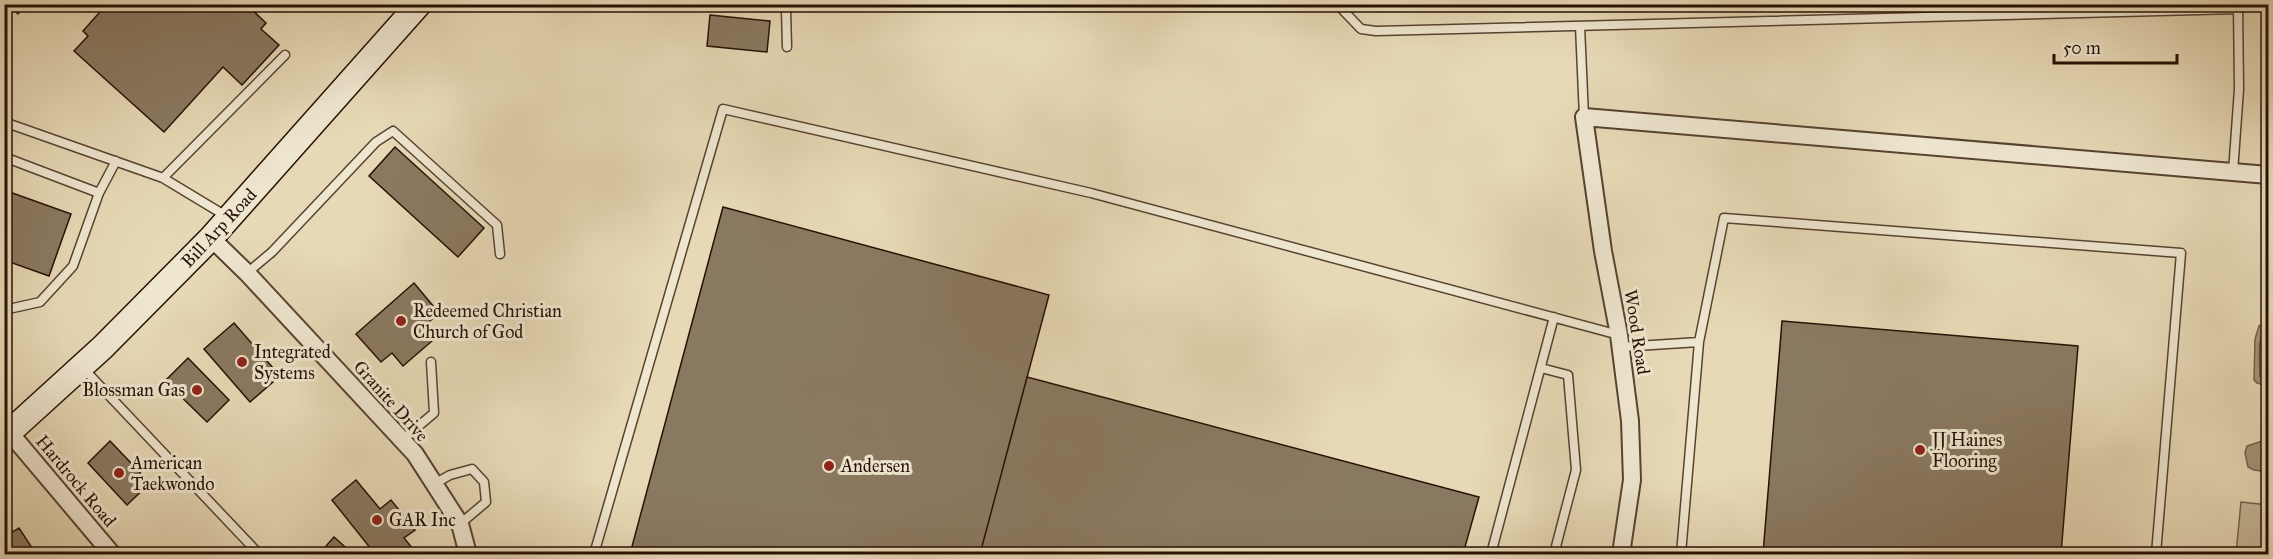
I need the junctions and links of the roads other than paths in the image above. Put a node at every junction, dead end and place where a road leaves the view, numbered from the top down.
1 (419, 4) edge
2 (783, 4) edge
3 (1337, 4) edge
4 (2238, 7) edge
5 (1580, 26) junction
6 (786, 47) dead end
7 (285, 55) dead end
8 (1584, 117) junction
9 (4, 122) edge
10 (4, 157) edge
11 (116, 161) junction
12 (2233, 172) junction
13 (2268, 175) edge
14 (163, 178) junction
15 (99, 193) junction
16 (229, 218) junction
17 (211, 238) junction
18 (500, 254) dead end
19 (247, 273) junction
20 (4, 310) edge
21 (1554, 318) junction
22 (1620, 341) junction
23 (1699, 342) junction
24 (431, 362) dead end
25 (81, 367) junction
26 (1541, 368) junction
27 (7, 435) edge
28 (402, 440) junction
29 (434, 484) junction
30 (460, 524) junction
31 (1491, 552) edge
32 (112, 555) edge
33 (259, 555) edge
34 (468, 555) edge
35 (594, 555) edge
36 (1507, 555) edge
37 (1554, 555) edge
38 (1621, 555) edge
39 (1681, 555) edge
40 (2156, 555) edge

1 - 16 main road, Bill Arp Road
2 - 6 lane
3 - 5 lane
4 - 5 lane
4 - 12 lane
5 - 8 lane
7 - 14 lane
8 - 12 street
8 - 22 street, Wood Road
9 - 11 lane
10 - 15 lane
11 - 14 lane
11 - 15 lane
12 - 13 street
14 - 16 lane
15 - 20 lane
16 - 17 main road, Bill Arp Road
17 - 19 street, Granite Drive
17 - 25 main road, Bill Arp Road
18 - 19 lane
19 - 28 street, Granite Drive
21 - 22 lane
21 - 26 lane
21 - 35 lane
22 - 23 lane
22 - 38 street, Wood Road
23 - 39 lane
23 - 40 lane
24 - 28 lane
25 - 27 main road, Bill Arp Road
25 - 33 lane
26 - 31 lane
26 - 37 lane
27 - 32 street, Hardrock Road
28 - 29 street, Granite Drive
29 - 30 street, Granite Drive
29 - 30 lane
30 - 34 street, Granite Drive
31 - 36 lane

